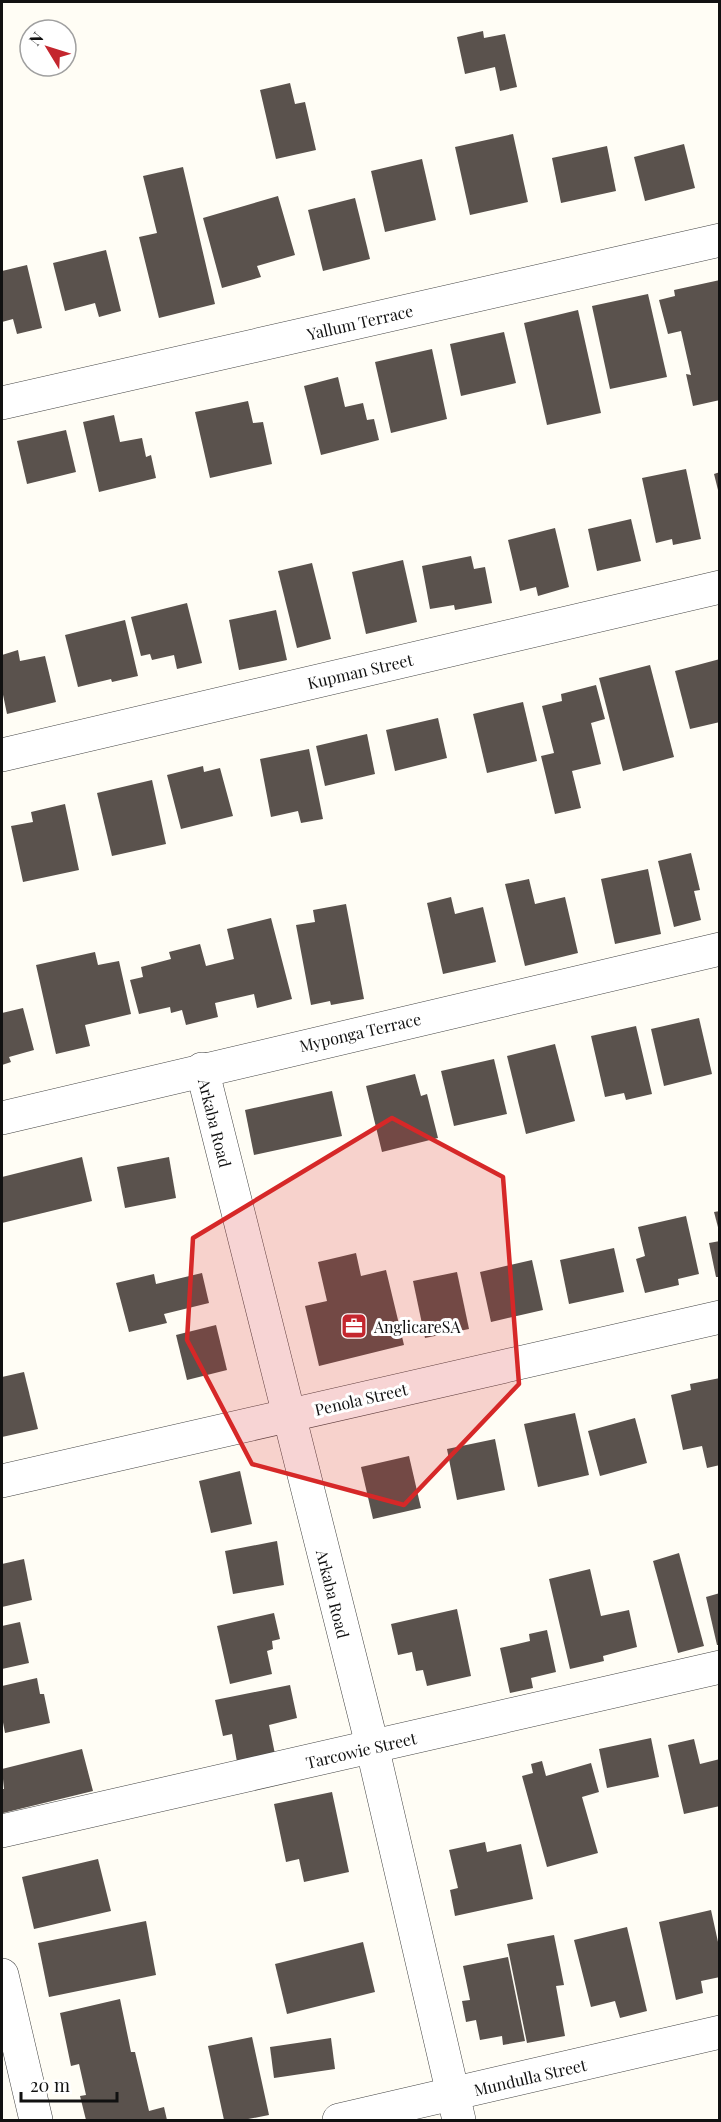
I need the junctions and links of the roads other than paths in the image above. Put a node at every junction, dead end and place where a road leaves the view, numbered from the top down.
1 (720, 240) edge
2 (2, 403) edge
3 (720, 586) edge
4 (2, 755) edge
5 (720, 949) edge
6 (202, 1069) junction
7 (2, 1118) edge
8 (720, 1317) edge
9 (288, 1416) junction
10 (2, 1481) edge
11 (720, 1667) edge
12 (372, 1747) junction
13 (2, 1831) edge
14 (2, 1976) edge
15 (720, 2032) edge
16 (456, 2108) edge
17 (36, 2121) edge
18 (339, 2121) edge

1 - 2 street, Yallum Terrace
3 - 4 street, Kupman Street
5 - 6 street, Myponga Terrace
6 - 7 street, Myponga Terrace
6 - 9 street, Arkaba Road
8 - 9 street, Penola Street
9 - 10 street, Penola Street
9 - 12 street, Arkaba Road
11 - 12 street, Tarcowie Street
12 - 13 street, Tarcowie Street
12 - 16 street, Arkaba Road
14 - 17 street
15 - 16 street, Mundulla Street
16 - 18 street, Mundulla Street

